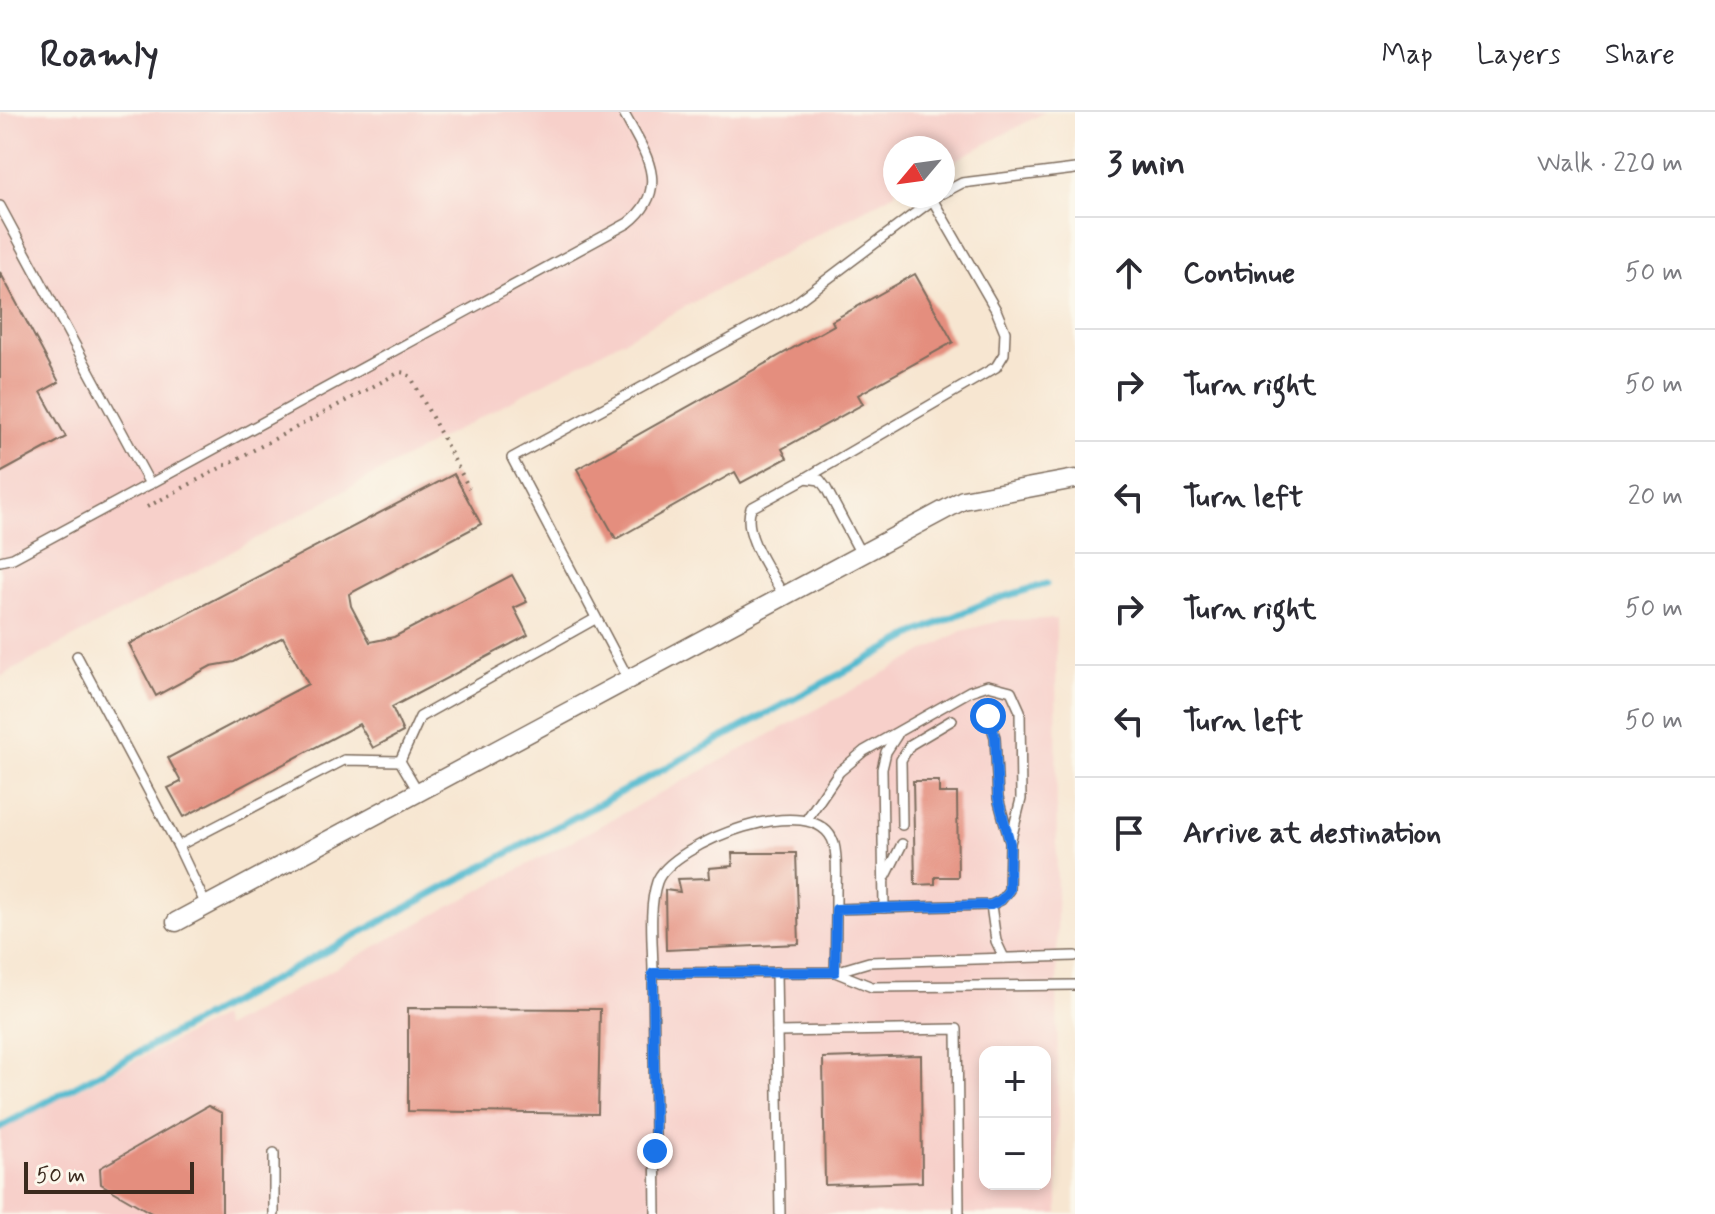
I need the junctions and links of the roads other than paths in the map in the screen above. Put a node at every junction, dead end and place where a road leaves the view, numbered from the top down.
1 (623, 112) edge
2 (1075, 169) edge
3 (955, 187) edge
4 (0, 206) edge
5 (922, 208) edge
6 (944, 208) edge
7 (806, 478) junction
8 (1075, 479) edge
9 (150, 484) junction
10 (862, 556) junction
11 (0, 561) edge
12 (784, 597) junction
13 (595, 619) junction
14 (77, 656) dead end
15 (629, 680) junction
16 (988, 716) dead end
17 (952, 720) dead end
18 (899, 732) junction
19 (400, 761) junction
20 (419, 793) junction
21 (807, 819) junction
22 (902, 825) dead end
23 (1010, 843) junction
24 (902, 844) dead end
25 (178, 846) junction
26 (884, 880) junction
27 (991, 905) junction
28 (206, 906) junction
29 (884, 908) junction
30 (836, 909) junction
31 (176, 922) dead end
32 (1075, 956) edge
33 (1004, 958) junction
34 (776, 972) junction
35 (835, 972) junction
36 (653, 973) junction
37 (1075, 985) edge
38 (777, 1032) junction
39 (274, 1153) dead end
40 (274, 1214) edge
41 (656, 1214) edge
42 (780, 1214) edge
43 (959, 1214) edge

1 - 9 lane
2 - 3 lane
4 - 9 lane
5 - 13 lane
6 - 7 lane
7 - 10 lane
7 - 12 lane
8 - 10 street
9 - 11 lane
10 - 12 street
12 - 15 street
13 - 15 lane
13 - 19 lane
14 - 25 lane
15 - 20 street
16 - 23 lane
17 - 22 lane
18 - 21 lane
18 - 23 lane
18 - 26 lane
19 - 20 lane
19 - 25 lane
20 - 28 street
21 - 30 lane
21 - 36 lane
23 - 27 lane
24 - 26 lane
25 - 28 lane
26 - 29 lane
27 - 29 lane
27 - 33 lane
28 - 31 street
29 - 30 lane
30 - 35 lane
32 - 33 lane
33 - 35 lane
34 - 35 lane
34 - 36 lane
34 - 38 lane
35 - 37 lane
36 - 41 lane
38 - 42 lane
38 - 43 lane
39 - 40 lane

